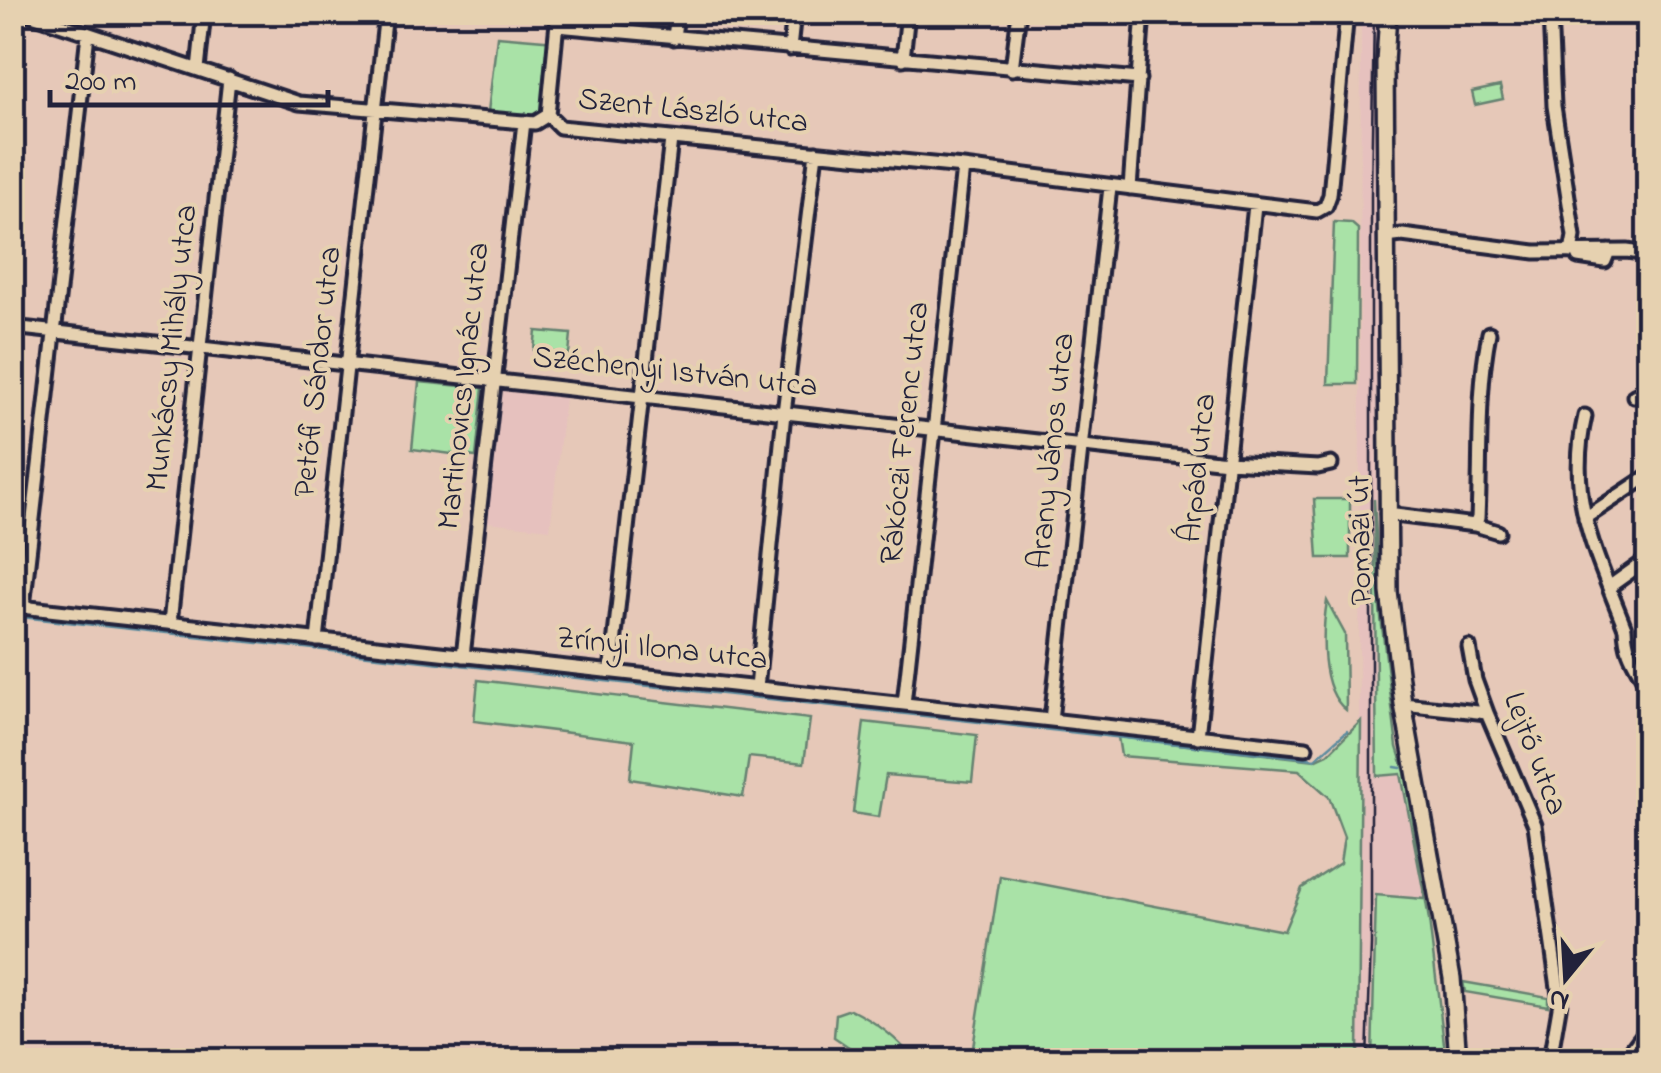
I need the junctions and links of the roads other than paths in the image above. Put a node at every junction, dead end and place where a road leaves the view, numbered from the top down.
1 (23, 12) edge
2 (204, 12) edge
3 (386, 12) edge
4 (558, 12) edge
5 (677, 12) edge
6 (794, 12) edge
7 (908, 12) edge
8 (1019, 12) edge
9 (1143, 12) edge
10 (1346, 12) edge
11 (1388, 12) edge
12 (1550, 12) edge
13 (557, 26) junction
14 (88, 34) junction
15 (674, 38) junction
16 (790, 49) junction
17 (904, 60) junction
18 (198, 69) junction
19 (1012, 69) junction
20 (1138, 78) junction
21 (229, 79) junction
22 (374, 111) junction
23 (548, 116) junction
24 (524, 122) junction
25 (671, 139) junction
26 (816, 152) junction
27 (963, 167) junction
28 (1110, 187) junction
29 (1130, 188) junction
30 (1256, 205) junction
31 (1386, 236) junction
32 (1570, 252) junction
33 (1648, 254) edge
34 (12, 327) edge
35 (54, 331) junction
36 (1489, 333) dead end
37 (202, 347) junction
38 (348, 364) junction
39 (493, 380) junction
40 (1648, 389) edge
41 (1634, 396) dead end
42 (641, 398) junction
43 (784, 413) junction
44 (1585, 416) dead end
45 (935, 428) junction
46 (1081, 444) junction
47 (1227, 462) junction
48 (1331, 464) dead end
49 (1648, 476) edge
50 (1387, 514) junction
51 (1585, 518) junction
52 (1474, 525) junction
53 (1498, 532) dead end
54 (1648, 560) edge
55 (1609, 587) junction
56 (18, 606) edge
57 (170, 622) junction
58 (317, 640) junction
59 (1469, 647) dead end
60 (463, 656) junction
61 (611, 671) junction
62 (1646, 674) edge
63 (757, 688) junction
64 (1648, 690) edge
65 (904, 704) junction
66 (1403, 704) junction
67 (1487, 713) junction
68 (1051, 720) junction
69 (1198, 737) junction
70 (1306, 748) dead end
71 (1648, 1028) edge
72 (1458, 1060) edge
73 (1550, 1060) edge
74 (1624, 1060) edge

1 - 14 street, Szent László utca
2 - 18 street
3 - 22 street, Petőfi Sándor utca
4 - 13 street
5 - 15 street
6 - 16 street
7 - 17 street
8 - 19 street
9 - 20 street
10 - 30 street, Szent László utca
11 - 31 main road, Pomázi út
12 - 32 street
13 - 15 street
13 - 23 street
14 - 18 street, Szent László utca
14 - 35 street
15 - 16 street
16 - 17 street
17 - 19 street
18 - 21 street, Szent László utca
19 - 20 street
20 - 29 street
21 - 22 street, Szent László utca
21 - 37 street, Munkácsy Mihály utca
22 - 24 street, Szent László utca
22 - 38 street, Petőfi Sándor utca
23 - 24 street, Szent László utca
23 - 25 street, Szent László utca
24 - 39 street, Martinovics Ignác utca
25 - 26 street, Szent László utca
25 - 42 street
26 - 27 street, Szent László utca
26 - 43 street
27 - 28 street, Szent László utca
27 - 45 street, Rákóczi Ferenc utca
28 - 29 street, Szent László utca
28 - 46 street, Arany János utca
29 - 30 street, Szent László utca
30 - 47 street, Árpád utca
31 - 32 street
31 - 50 main road, Pomázi út
32 - 33 street
34 - 35 street, Széchenyi István utca
35 - 37 street, Széchenyi István utca
35 - 56 street
36 - 52 street
37 - 38 street, Széchenyi István utca
37 - 57 street, Munkácsy Mihály utca
38 - 39 street, Széchenyi István utca
38 - 58 street, Petőfi Sándor utca
39 - 42 street, Széchenyi István utca
39 - 60 street, Martinovics Ignác utca
40 - 41 street
42 - 43 street, Széchenyi István utca
42 - 61 street
43 - 45 street, Széchenyi István utca
43 - 63 street
44 - 51 street
45 - 46 street, Széchenyi István utca
45 - 65 street, Rákóczi Ferenc utca
46 - 47 street, Széchenyi István utca
46 - 68 street, Arany János utca
47 - 48 street, Széchenyi István utca
47 - 69 street, Árpád utca
49 - 51 street
50 - 52 street
50 - 66 main road, Pomázi út
51 - 55 street
52 - 53 street
54 - 55 street
55 - 62 street
56 - 57 street, Zrínyi Ilona utca
57 - 58 street, Zrínyi Ilona utca
58 - 60 street, Zrínyi Ilona utca
59 - 67 street, Lejtő utca
60 - 61 street, Zrínyi Ilona utca
61 - 63 street, Zrínyi Ilona utca
62 - 64 street
63 - 65 street, Zrínyi Ilona utca
65 - 68 street, Zrínyi Ilona utca
66 - 67 street
66 - 72 main road, Pomázi út
67 - 73 street, Lejtő utca
68 - 69 street, Zrínyi Ilona utca
69 - 70 street, Zrínyi Ilona utca
71 - 74 street

